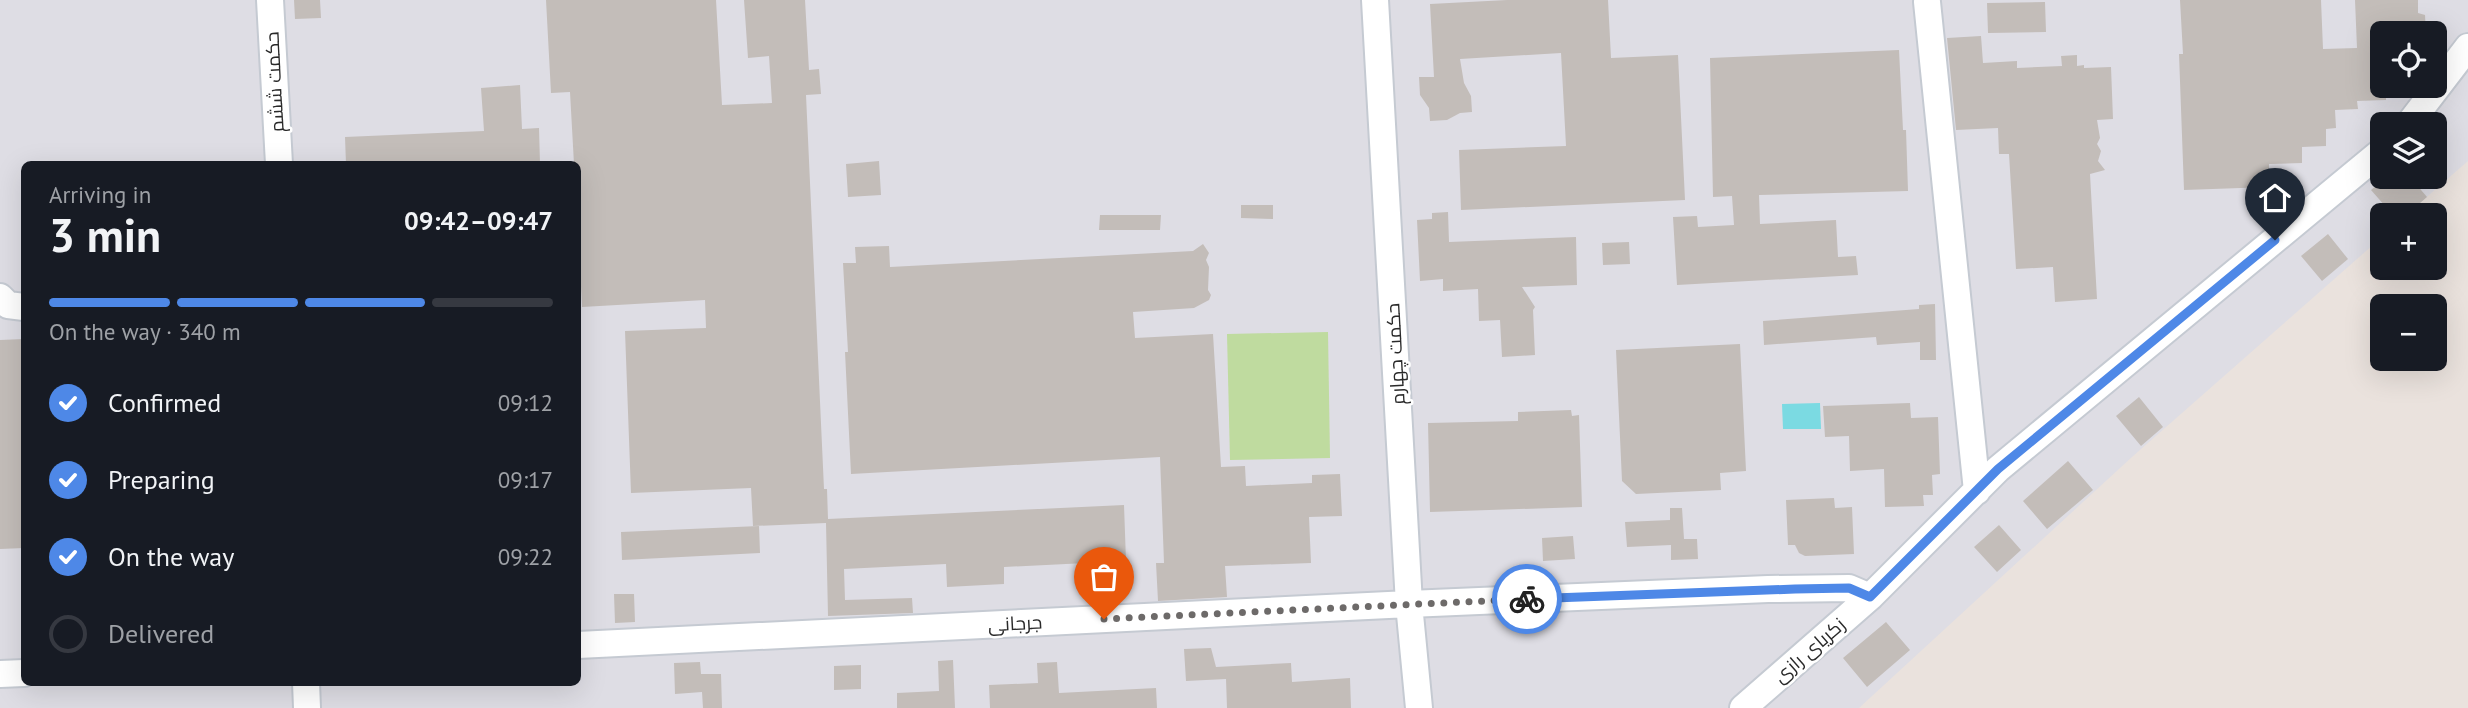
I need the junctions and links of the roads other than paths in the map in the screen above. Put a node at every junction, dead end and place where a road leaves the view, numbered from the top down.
1 (270, 0) edge
2 (1375, 0) edge
3 (1927, 2) dead end
4 (2468, 47) edge
5 (2418, 112) edge
6 (279, 161) edge
7 (2370, 161) edge
8 (0, 297) edge
9 (21, 307) edge
10 (1977, 491) junction
11 (1870, 597) junction
12 (1409, 604) junction
13 (581, 645) edge
14 (21, 673) edge
15 (0, 674) edge
16 (306, 686) edge
17 (307, 708) edge
18 (1419, 708) edge
19 (1743, 708) edge

1 - 6 street, حکمت ششم
2 - 12 street, حکمت چهارم
3 - 10 street
4 - 5 street
7 - 10 street, زکریای رازی
8 - 9 street
10 - 11 street, زکریای رازی
11 - 12 street, جرجانی
11 - 19 street, زکریای رازی
12 - 13 street, جرجانی
12 - 18 street, حکمت چهارم
14 - 15 street
16 - 17 street

